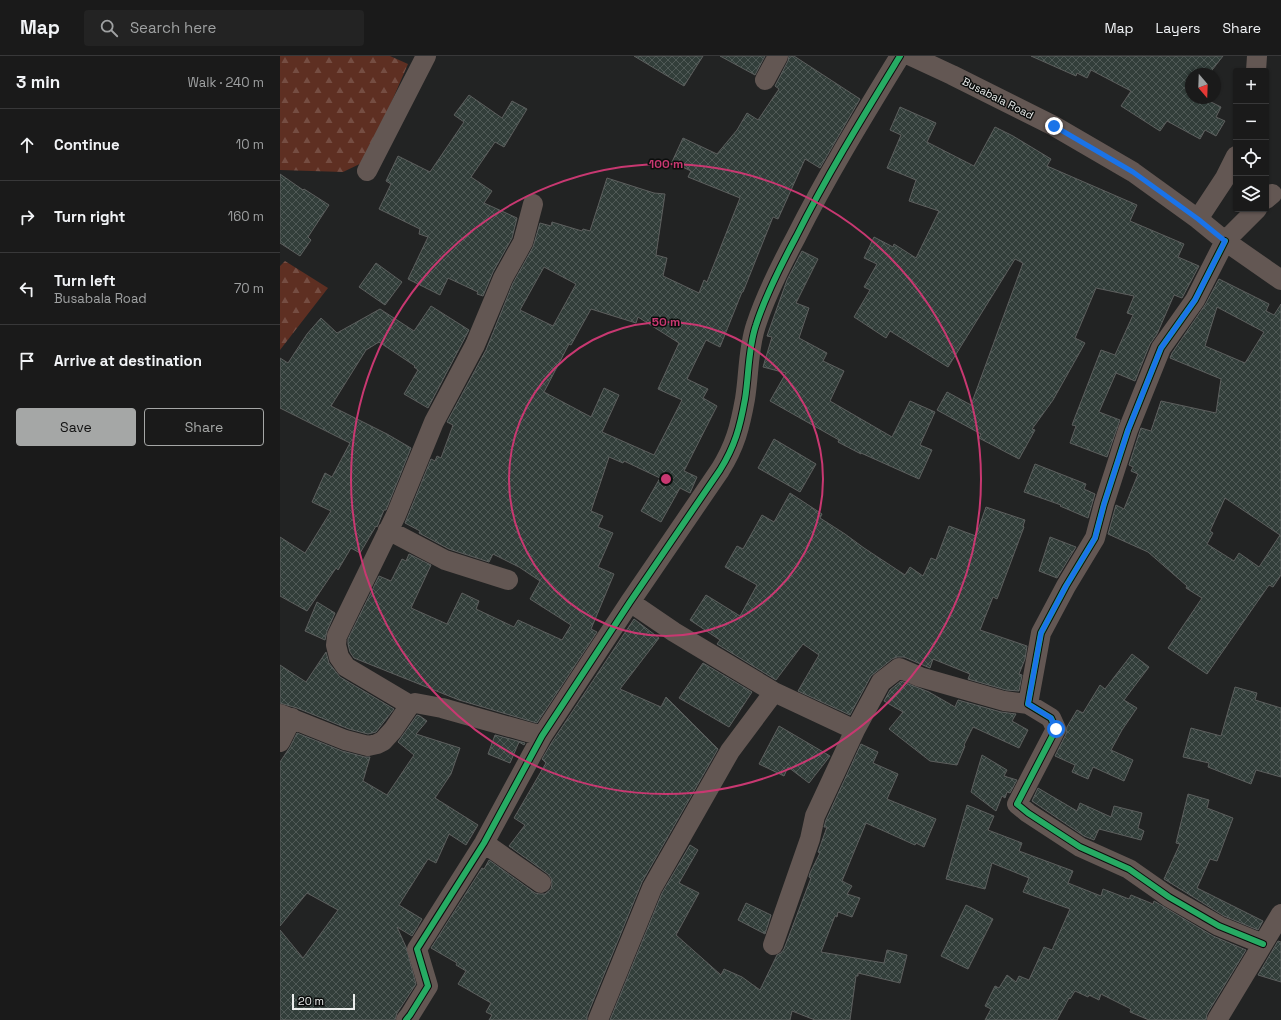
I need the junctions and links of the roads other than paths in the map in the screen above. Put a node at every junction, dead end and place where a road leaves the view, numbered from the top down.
1 (426, 56) edge
2 (778, 56) edge
3 (900, 56) edge
4 (910, 56) edge
5 (1257, 56) edge
6 (1256, 68) edge
7 (765, 80) dead end
8 (1233, 162) edge
9 (368, 171) dead end
10 (533, 204) dead end
11 (1254, 212) edge
12 (1198, 219) junction
13 (1225, 241) junction
14 (1281, 280) edge
15 (388, 530) junction
16 (508, 580) dead end
17 (630, 602) junction
18 (774, 692) junction
19 (1028, 704) junction
20 (410, 705) junction
21 (286, 716) edge
22 (855, 730) junction
23 (542, 736) junction
24 (280, 742) edge
25 (484, 842) junction
26 (541, 883) dead end
27 (1281, 914) edge
28 (1263, 944) junction
29 (773, 945) dead end
30 (406, 1020) edge
31 (598, 1020) edge
32 (1217, 1020) edge

1 - 9 street
2 - 7 street
3 - 17 street
4 - 12 street, Busabala Road
5 - 6 street
8 - 12 street
10 - 15 street
11 - 13 street
12 - 13 street, Busabala Road
13 - 14 street, Busabala Road
13 - 19 street
15 - 16 street
15 - 20 street
17 - 18 street
17 - 23 street
18 - 22 street
18 - 31 street
19 - 22 street
19 - 28 street
20 - 21 street
20 - 23 street
21 - 24 street
22 - 29 street
23 - 25 street
25 - 26 street
25 - 30 street
27 - 28 street
28 - 32 street

